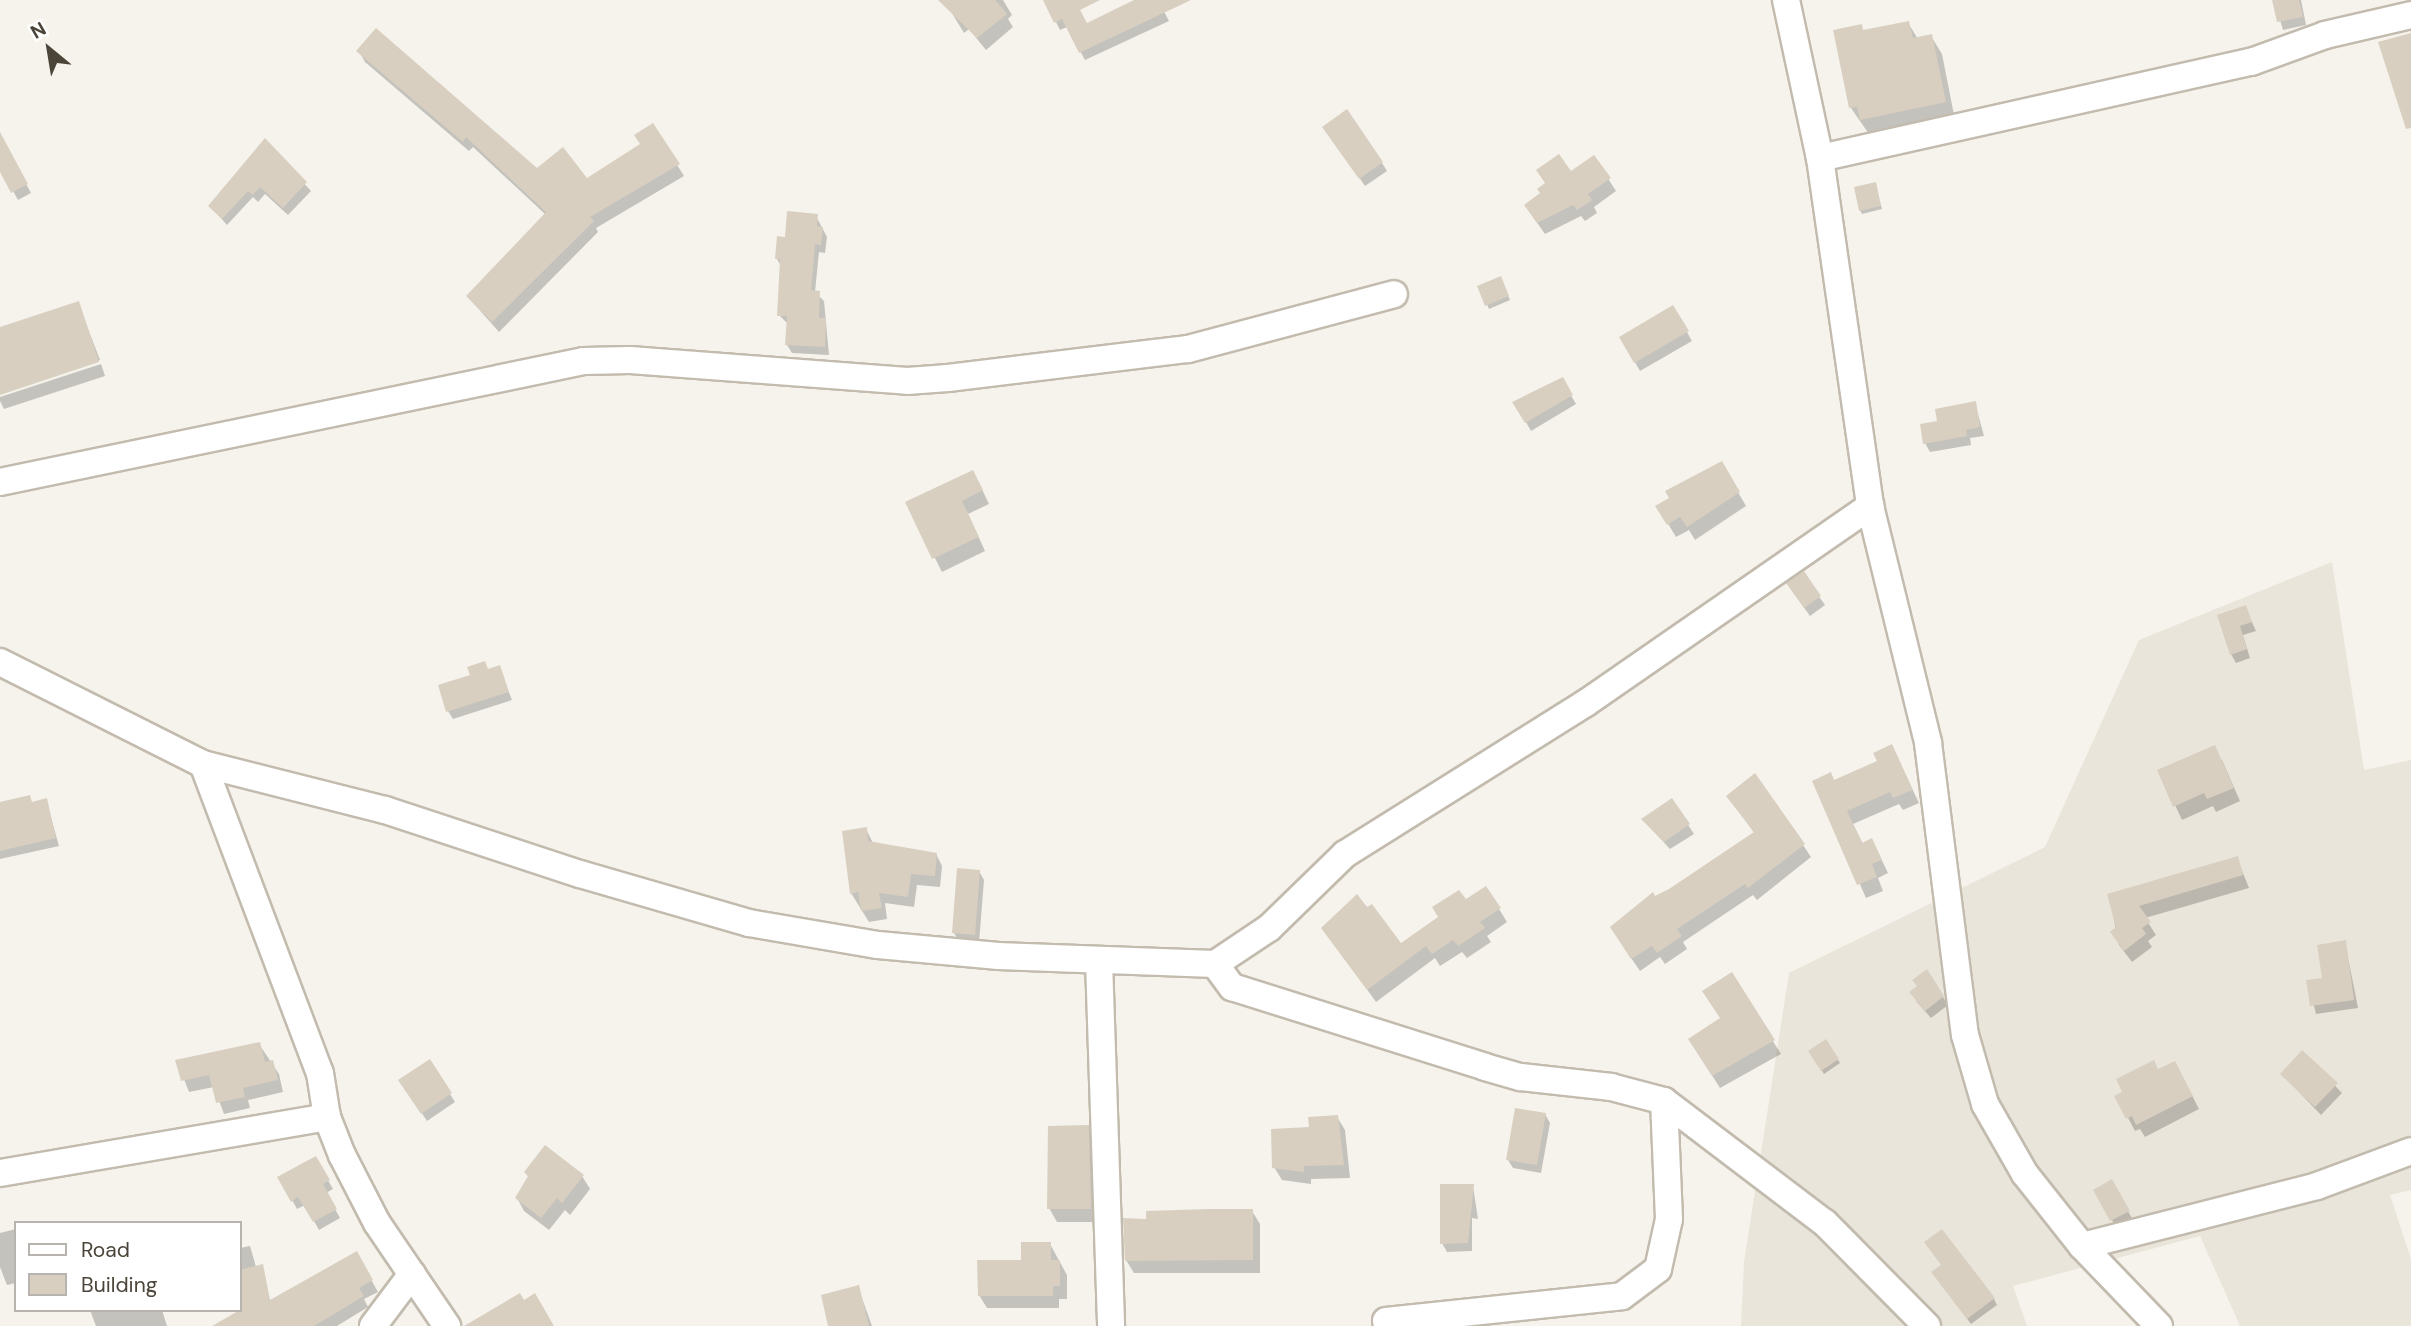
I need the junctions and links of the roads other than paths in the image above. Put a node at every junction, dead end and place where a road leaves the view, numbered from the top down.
1 (1786, 0) edge
2 (2411, 15) edge
3 (1819, 158) junction
4 (1394, 294) dead end
5 (0, 482) edge
6 (1870, 506) junction
7 (0, 662) edge
8 (203, 764) junction
9 (1099, 961) junction
10 (1215, 964) junction
11 (1664, 1101) junction
12 (327, 1117) junction
13 (2411, 1152) edge
14 (0, 1173) edge
15 (2082, 1246) junction
16 (412, 1274) junction
17 (1386, 1321) dead end
18 (373, 1326) edge
19 (447, 1326) edge
20 (1111, 1326) edge
21 (1927, 1326) edge
22 (2159, 1326) edge

1 - 3 street
2 - 3 street
3 - 6 street
4 - 5 street
6 - 10 street
6 - 15 street
7 - 8 street
8 - 9 street
8 - 12 street
9 - 10 street
9 - 20 street
10 - 11 street
11 - 17 street
11 - 21 street
12 - 14 street
12 - 16 street
13 - 15 street
15 - 22 street
16 - 18 street
16 - 19 street

